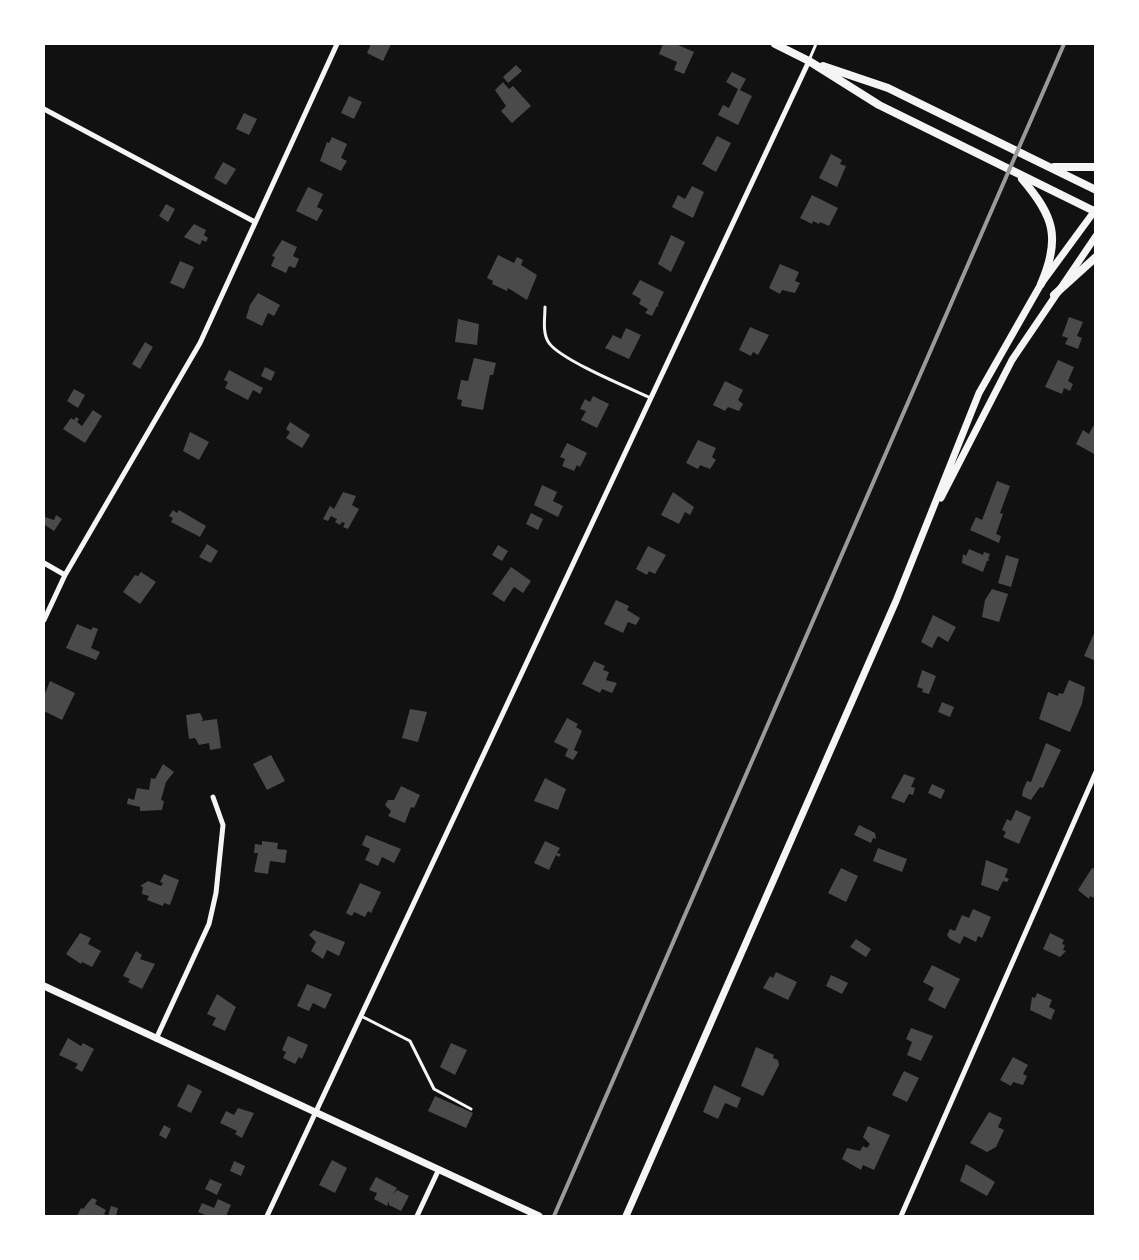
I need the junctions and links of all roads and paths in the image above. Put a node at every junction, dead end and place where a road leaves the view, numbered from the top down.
1 (337, 44) edge
2 (775, 44) edge
3 (816, 44) edge
4 (809, 61) junction
5 (44, 109) edge
6 (1049, 166) junction
7 (1095, 168) edge
8 (1020, 176) junction
9 (1095, 190) edge
10 (1095, 211) edge
11 (255, 222) junction
12 (1095, 236) edge
13 (1095, 257) edge
14 (1041, 284) junction
15 (1054, 295) junction
16 (545, 307) dead end
17 (652, 399) junction
18 (931, 516) junction
19 (44, 563) edge
20 (65, 575) junction
21 (44, 620) edge
22 (1095, 772) edge
23 (213, 797) dead end
24 (44, 986) edge
25 (359, 1015) junction
26 (156, 1039) junction
27 (471, 1109) dead end
28 (315, 1111) junction
29 (439, 1169) junction
30 (267, 1216) edge
31 (417, 1216) edge
32 (539, 1216) edge
33 (626, 1216) edge
34 (901, 1216) edge

1 - 11 street
2 - 4 main road
3 - 4 lane
4 - 6 main road
4 - 8 main road
4 - 17 street
5 - 11 street
6 - 7 main road
6 - 9 main road
8 - 10 main road
8 - 14 main road
10 - 14 street
11 - 20 street
12 - 15 street
13 - 15 main road
14 - 18 street
15 - 18 street
16 - 17 lane
17 - 25 street
18 - 33 street
19 - 20 street
20 - 21 street
22 - 34 street
23 - 26 street
24 - 26 street
25 - 27 lane
25 - 28 street
26 - 28 street
28 - 29 street
28 - 30 street
29 - 31 street
29 - 32 street

